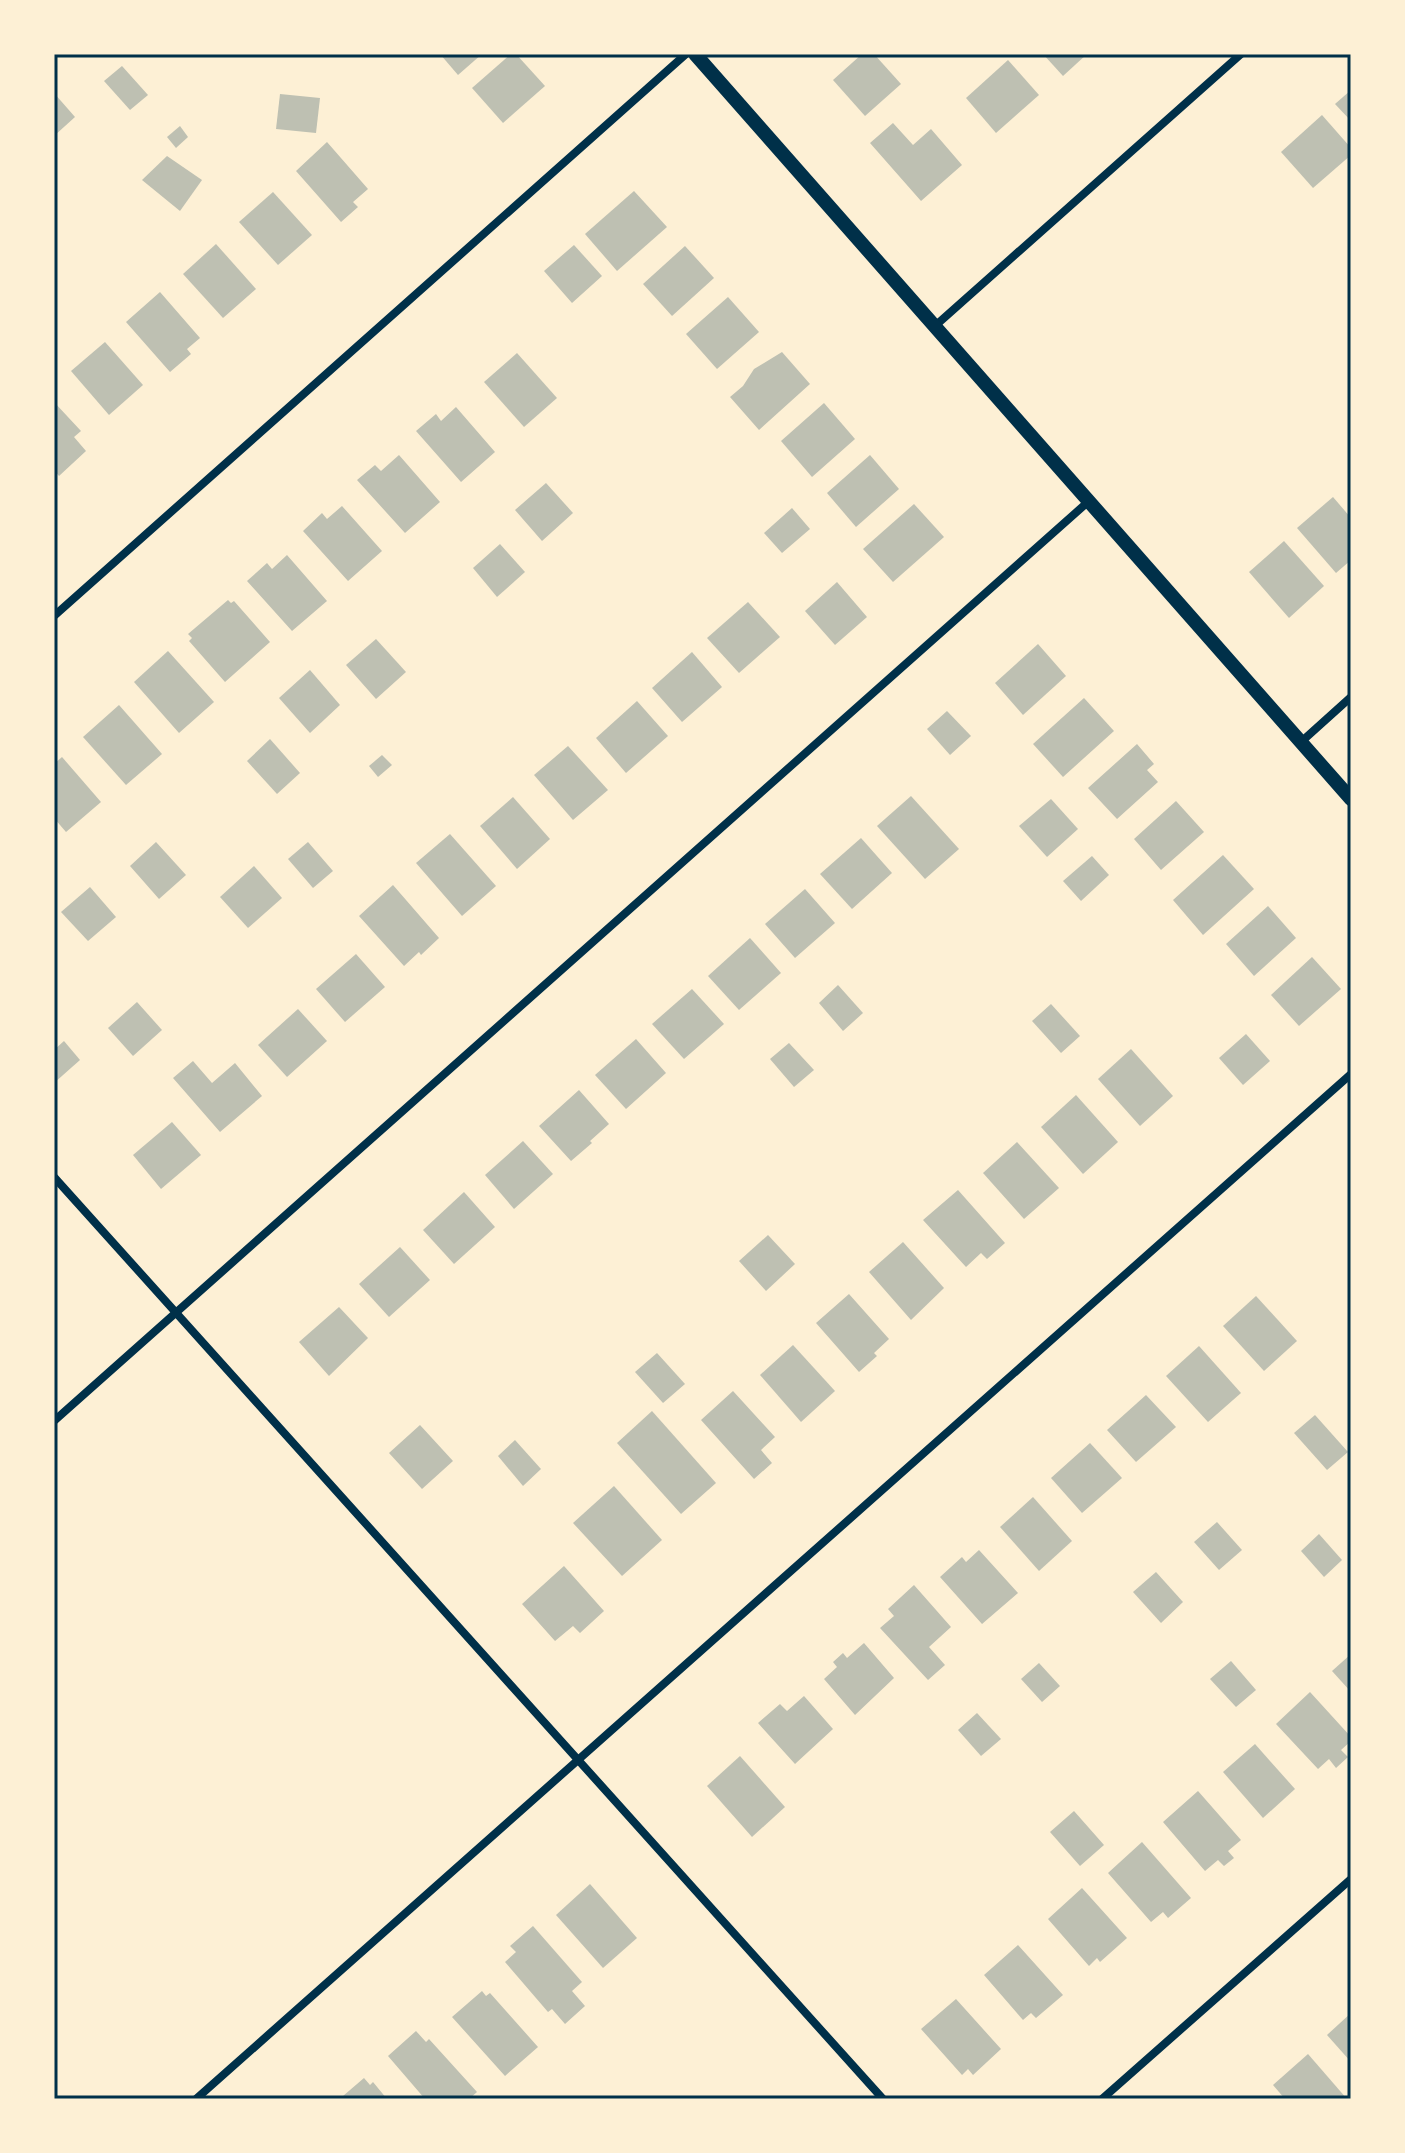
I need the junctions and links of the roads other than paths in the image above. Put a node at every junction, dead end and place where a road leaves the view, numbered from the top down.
1 (686, 54) edge
2 (695, 54) edge
3 (1241, 54) edge
4 (935, 326) junction
5 (1089, 501) junction
6 (54, 616) edge
7 (1351, 697) edge
8 (1301, 742) junction
9 (1351, 799) edge
10 (1351, 1074) edge
11 (54, 1177) edge
12 (175, 1313) junction
13 (54, 1421) edge
14 (578, 1760) junction
15 (1351, 1879) edge
16 (196, 2099) edge
17 (883, 2099) edge
18 (1102, 2099) edge

1 - 6 street
2 - 4 street
3 - 4 street
4 - 5 street
5 - 8 street
5 - 12 street
7 - 8 street
8 - 9 street
10 - 14 street
11 - 12 street
12 - 13 street
12 - 14 street
14 - 16 street
14 - 17 street
15 - 18 street

